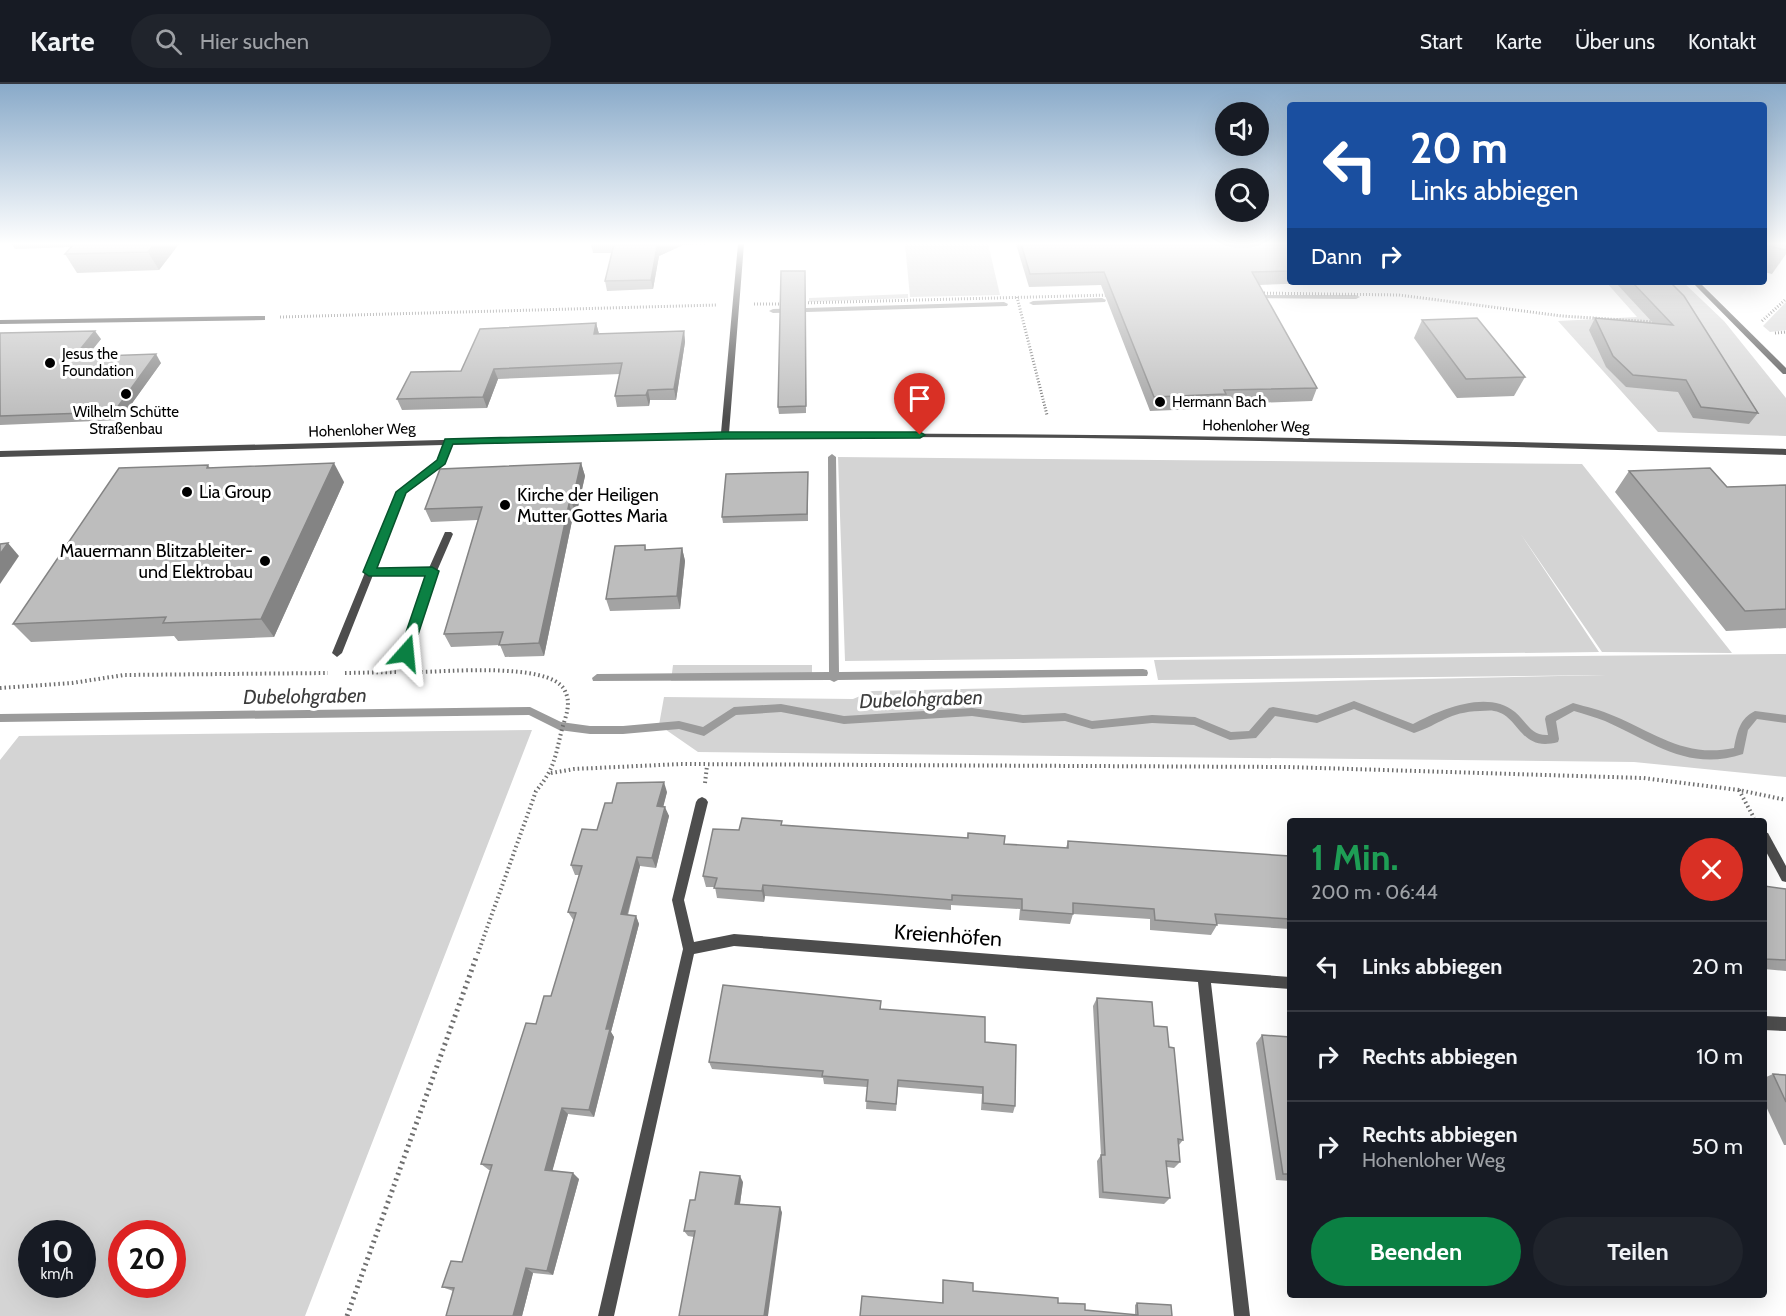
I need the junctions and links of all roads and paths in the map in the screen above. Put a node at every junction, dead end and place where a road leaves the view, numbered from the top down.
1 (855, 301) edge
2 (1018, 301) edge
3 (1442, 301) edge
4 (1716, 301) edge
5 (1783, 301) edge
6 (790, 303) edge
7 (801, 303) edge
8 (737, 304) junction
9 (262, 318) joint
10 (0, 322) edge
11 (1662, 322) edge
12 (1744, 328) junction
13 (1786, 372) edge
14 (1047, 415) dead end
15 (725, 435) junction
16 (449, 441) junction
17 (1786, 452) edge
18 (0, 454) edge
19 (448, 534) dead end
20 (432, 571) junction
21 (369, 572) junction
22 (337, 653) dead end
23 (406, 653) dead end
24 (404, 672) dead end
25 (415, 672) dead end
26 (0, 688) edge
27 (551, 773) junction
28 (1739, 790) junction
29 (1786, 800) edge
30 (702, 802) dead end
31 (1754, 818) edge
32 (1767, 842) edge
33 (1786, 877) edge
34 (689, 948) junction
35 (1204, 976) junction
36 (1287, 983) edge
37 (1767, 1023) edge
38 (1786, 1024) edge
39 (347, 1316) edge
40 (606, 1316) edge
41 (1242, 1316) edge

1 - 7 path
2 - 14 path
3 - 11 path
4 - 12 street
5 - 12 path
6 - 8 path
8 - 9 path
8 - 15 street
9 - 10 street
12 - 13 street
15 - 16 street, Hohenloher Weg
15 - 17 street, Hohenloher Weg
16 - 18 street, Hohenloher Weg
16 - 21 street
19 - 20 street
20 - 21 street
20 - 23 street
21 - 22 street
24 - 26 path
25 - 27 path
27 - 28 path
27 - 39 path
28 - 29 path
28 - 31 path
30 - 34 street
32 - 33 street
34 - 35 street, Kreienhöfen
34 - 40 street
35 - 36 street, Kreienhöfen
35 - 41 street
37 - 38 street

